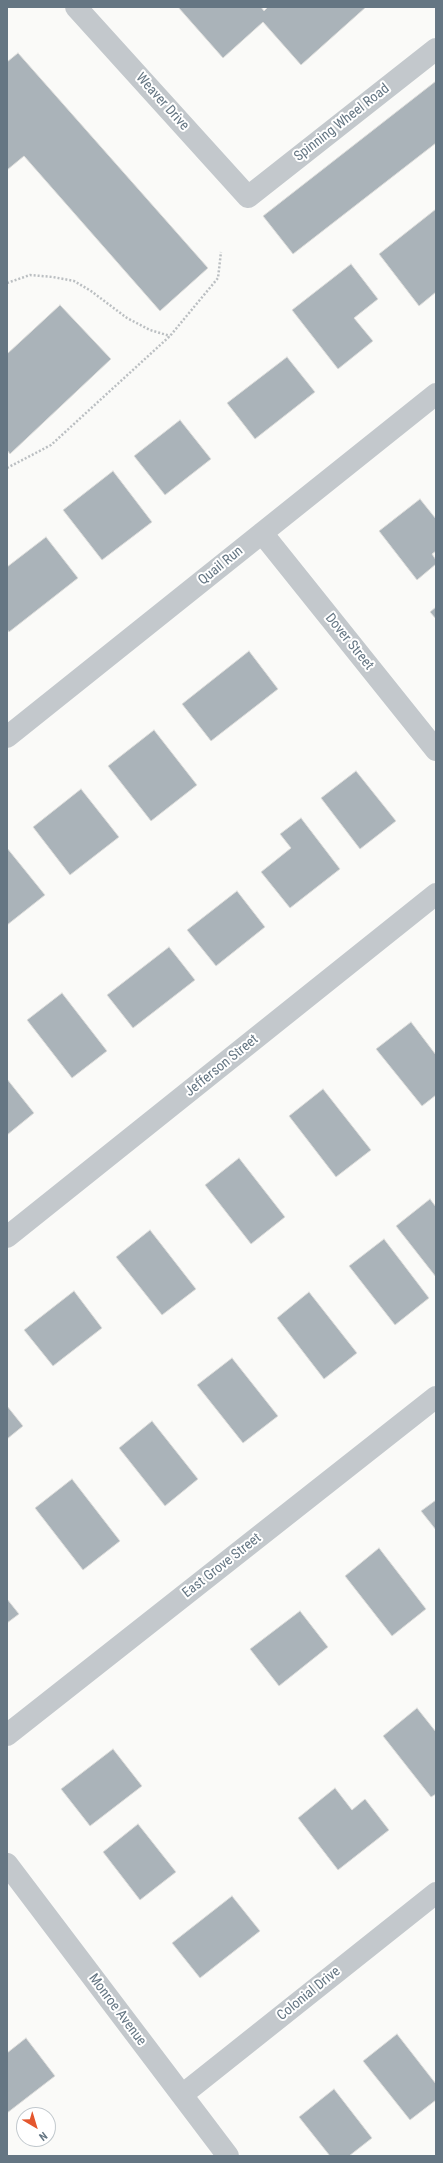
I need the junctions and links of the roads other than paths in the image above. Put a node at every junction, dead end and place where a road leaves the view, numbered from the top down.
1 (76, 7) edge
2 (436, 49) edge
3 (248, 197) joint
4 (436, 394) edge
5 (262, 534) junction
6 (7, 737) edge
7 (436, 750) edge
8 (436, 894) edge
9 (7, 1237) edge
10 (436, 1397) edge
11 (7, 1735) edge
12 (7, 1864) edge
13 (436, 1893) edge
14 (182, 2095) junction
15 (228, 2156) edge

1 - 3 street, Weaver Drive
2 - 3 street, Spinning Wheel Road
4 - 5 street, Quail Run
5 - 6 street, Quail Run
5 - 7 street, Dover Street
8 - 9 street, Jefferson Street
10 - 11 street, East Grove Street
12 - 14 street, Monroe Avenue
13 - 14 street, Colonial Drive
14 - 15 street, Monroe Avenue

